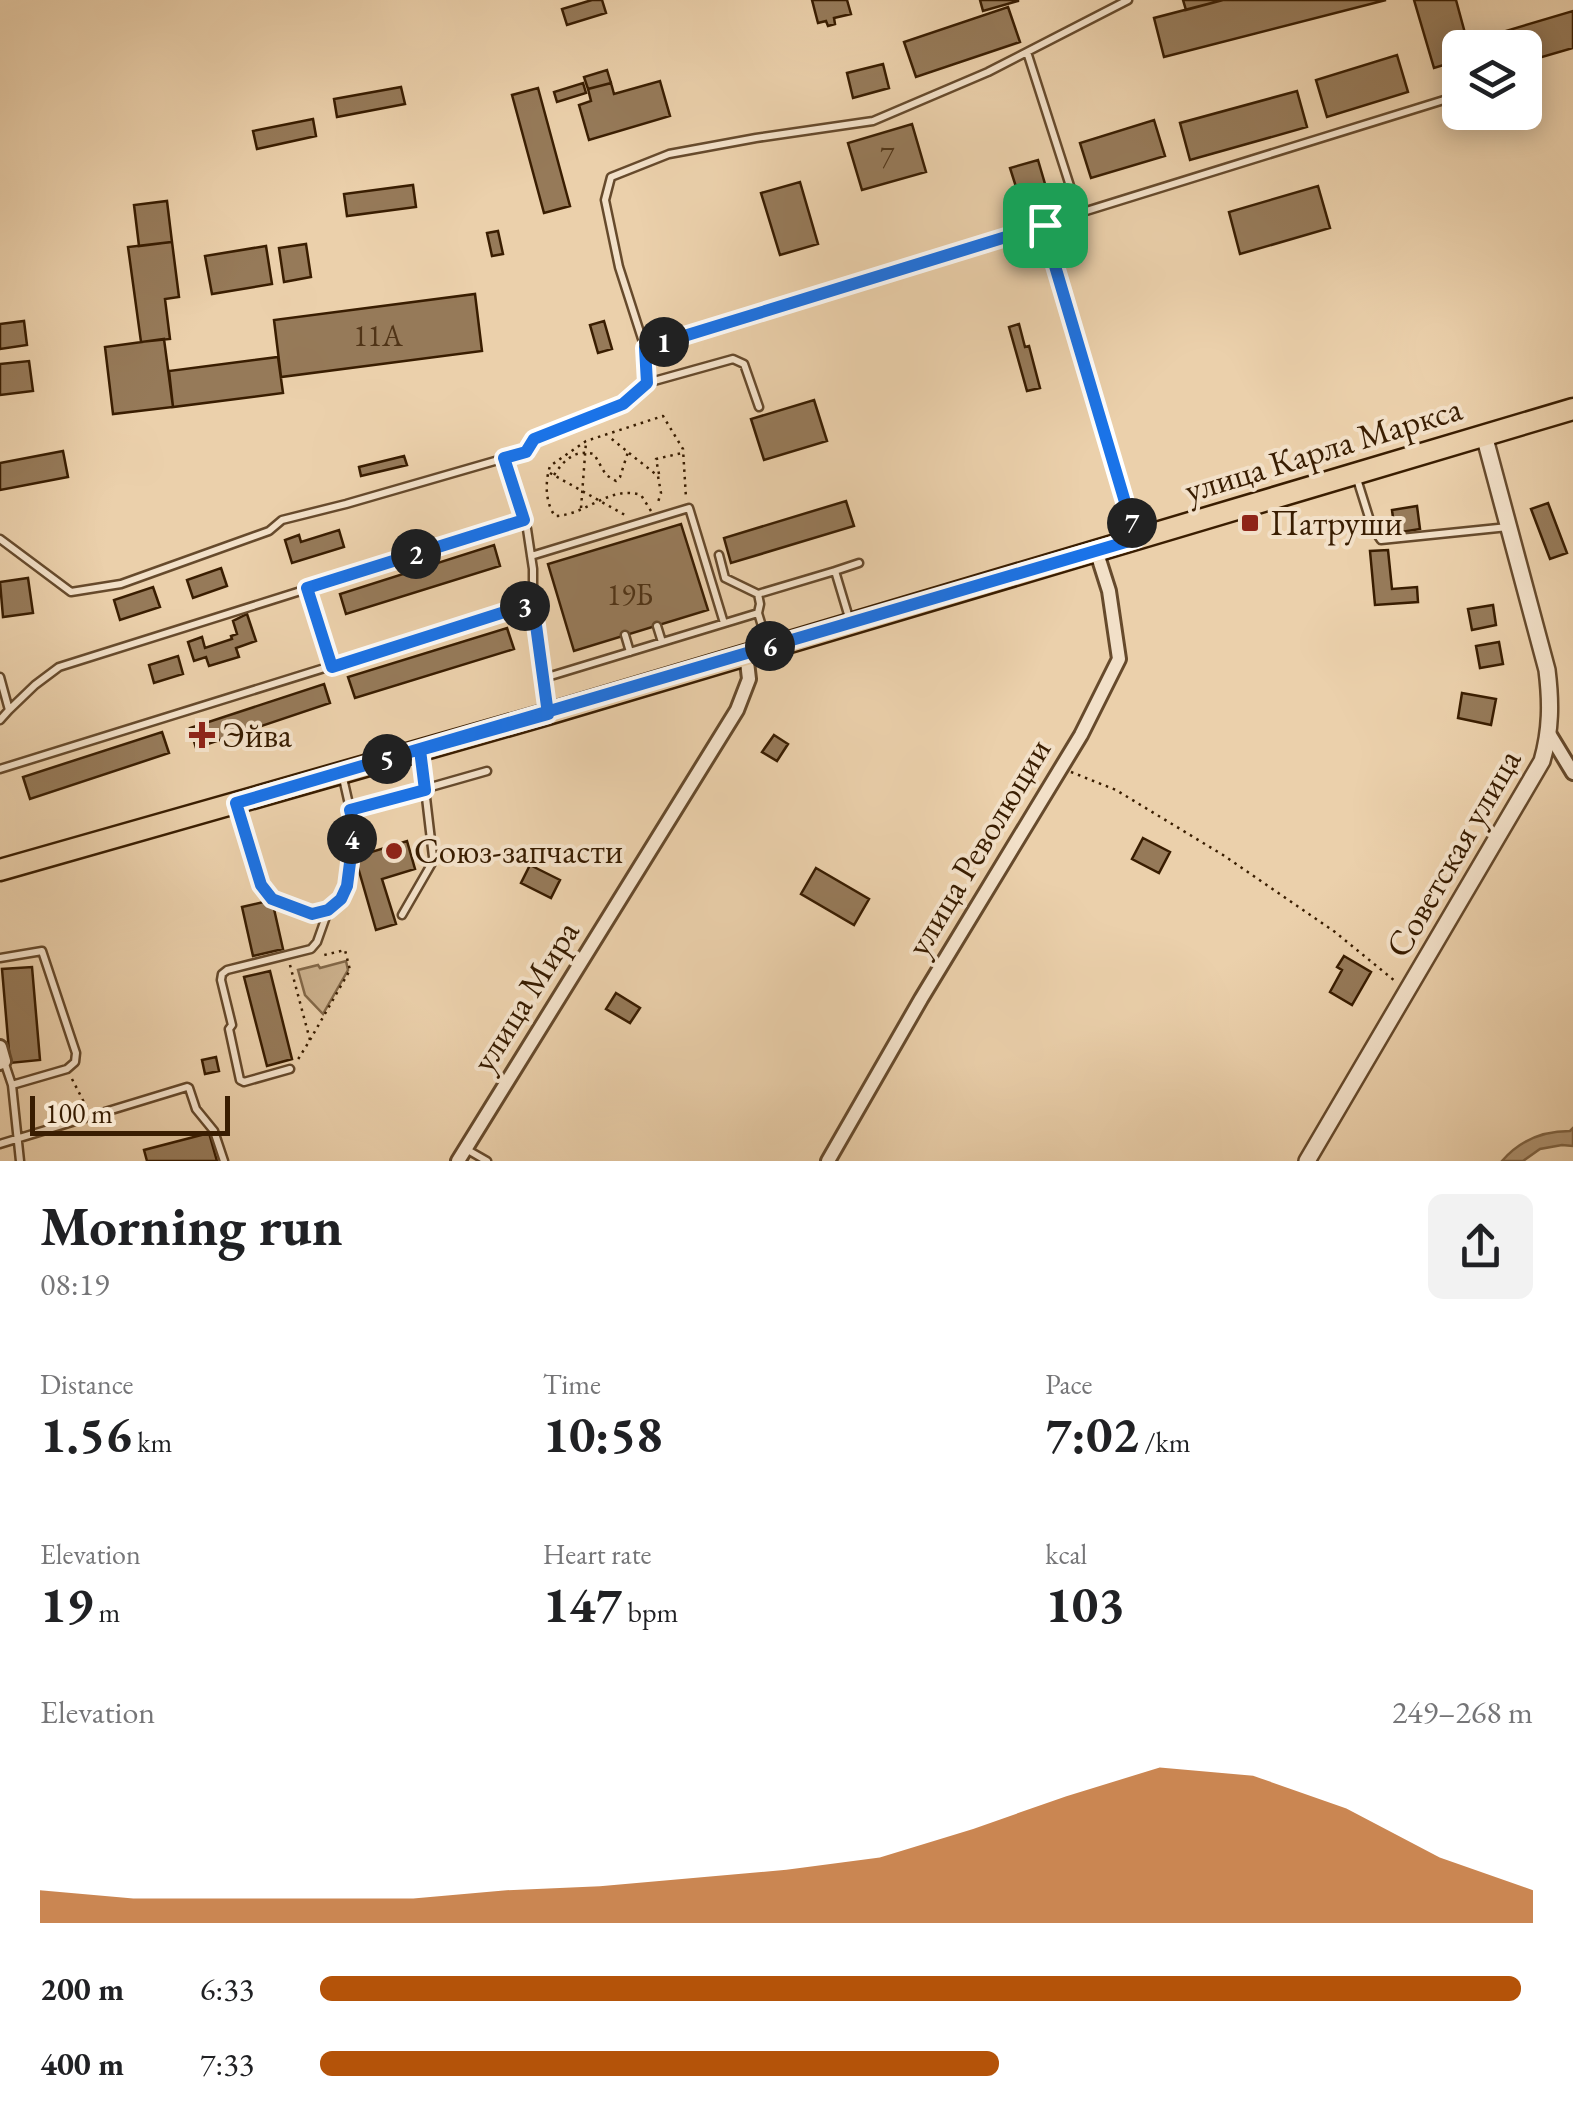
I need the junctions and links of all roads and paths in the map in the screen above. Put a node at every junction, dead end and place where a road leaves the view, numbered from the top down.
1 (1128, 0) edge
2 (1027, 52) junction
3 (1442, 101) edge
4 (1079, 214) junction
5 (1045, 225) junction
6 (645, 348) junction
7 (647, 383) junction
8 (759, 406) dead end
9 (1573, 409) edge
10 (606, 435) junction
11 (1484, 435) junction
12 (586, 442) junction
13 (586, 452) junction
14 (628, 452) junction
15 (683, 452) junction
16 (504, 458) junction
17 (548, 472) junction
18 (1355, 474) junction
19 (554, 475) junction
20 (658, 476) junction
21 (582, 490) junction
22 (601, 500) junction
23 (686, 509) junction
24 (580, 510) junction
25 (524, 520) junction
26 (639, 524) junction
27 (1509, 527) junction
28 (0, 539) edge
29 (1136, 539) junction
30 (1096, 550) junction
31 (719, 555) dead end
32 (531, 556) junction
33 (859, 563) dead end
34 (836, 571) junction
35 (307, 588) junction
36 (758, 594) junction
37 (533, 603) junction
38 (758, 613) junction
39 (851, 622) junction
40 (724, 624) junction
41 (657, 626) dead end
42 (625, 636) dead end
43 (662, 642) junction
44 (768, 646) junction
45 (630, 652) junction
46 (746, 653) junction
47 (332, 667) junction
48 (0, 678) edge
49 (544, 678) junction
50 (9, 710) junction
51 (548, 714) junction
52 (0, 720) edge
53 (1550, 735) junction
54 (420, 750) junction
55 (1062, 768) junction
56 (0, 770) edge
57 (487, 771) dead end
58 (342, 772) junction
59 (1573, 773) edge
60 (425, 790) junction
61 (236, 803) junction
62 (350, 810) junction
63 (0, 870) edge
64 (328, 910) junction
65 (402, 914) dead end
66 (0, 958) edge
67 (308, 959) dead end
68 (290, 963) dead end
69 (1408, 992) junction
70 (310, 1040) junction
71 (0, 1047) edge
72 (2, 1062) edge
73 (67, 1069) junction
74 (290, 1069) joint
75 (12, 1086) junction
76 (91, 1116) junction
77 (17, 1138) junction
78 (0, 1144) edge
79 (461, 1154) edge
80 (20, 1161) edge
81 (224, 1161) edge
82 (487, 1161) edge
83 (828, 1161) edge
84 (1307, 1161) edge

1 - 2 lane
2 - 4 lane
2 - 6 lane
3 - 4 lane
4 - 5 lane
5 - 6 lane
5 - 29 lane
6 - 7 lane
7 - 8 lane
7 - 16 lane
9 - 11 main road, улица Карла Маркса
10 - 12 path
10 - 14 path
10 - 15 path
11 - 18 main road, улица Карла Маркса
11 - 27 street, Советская улица
12 - 13 path
12 - 17 path
13 - 14 path
13 - 19 path
13 - 21 path
14 - 20 path
15 - 20 path
15 - 23 path
16 - 25 lane
16 - 28 lane
17 - 19 path
17 - 24 path
18 - 27 lane
18 - 29 main road, улица Карла Маркса
19 - 21 path
20 - 22 path
21 - 22 path
21 - 24 path
22 - 24 path
22 - 26 path
23 - 26 lane
23 - 40 lane
25 - 32 lane
25 - 35 lane
26 - 32 lane
27 - 53 street, Советская улица
29 - 30 main road, улица Карла Маркса
30 - 39 main road, улица Карла Маркса
30 - 55 street, улица Революции
31 - 36 lane
32 - 37 lane
33 - 34 lane
34 - 36 lane
34 - 39 lane
35 - 47 lane
35 - 50 lane
36 - 38 lane
37 - 47 lane
37 - 49 lane
38 - 40 lane
38 - 44 lane
39 - 44 main road, улица Карла Маркса
40 - 43 lane
41 - 43 lane
42 - 45 lane
43 - 45 lane
44 - 46 main road, улица Карла Маркса
45 - 49 lane
46 - 51 main road, улица Карла Маркса
46 - 79 street, улица Мира
47 - 56 lane
48 - 50 lane
49 - 51 lane
50 - 52 lane
51 - 54 main road, улица Карла Маркса
53 - 59 street
53 - 69 street, Советская улица
54 - 58 main road, улица Карла Маркса
54 - 60 lane
55 - 69 path
55 - 83 street, улица Революции
57 - 60 lane
58 - 61 main road, улица Карла Маркса
58 - 62 lane
60 - 62 lane
60 - 65 lane
61 - 63 main road, улица Карла Маркса
61 - 64 lane
62 - 64 lane
64 - 74 lane
66 - 73 lane
67 - 70 path
68 - 70 path
69 - 84 street, Советская улица
70 - 74 path
71 - 72 street
72 - 75 lane
73 - 75 lane
73 - 76 path
75 - 77 lane
76 - 77 lane
76 - 81 lane
77 - 78 lane
77 - 80 lane
79 - 82 lane

